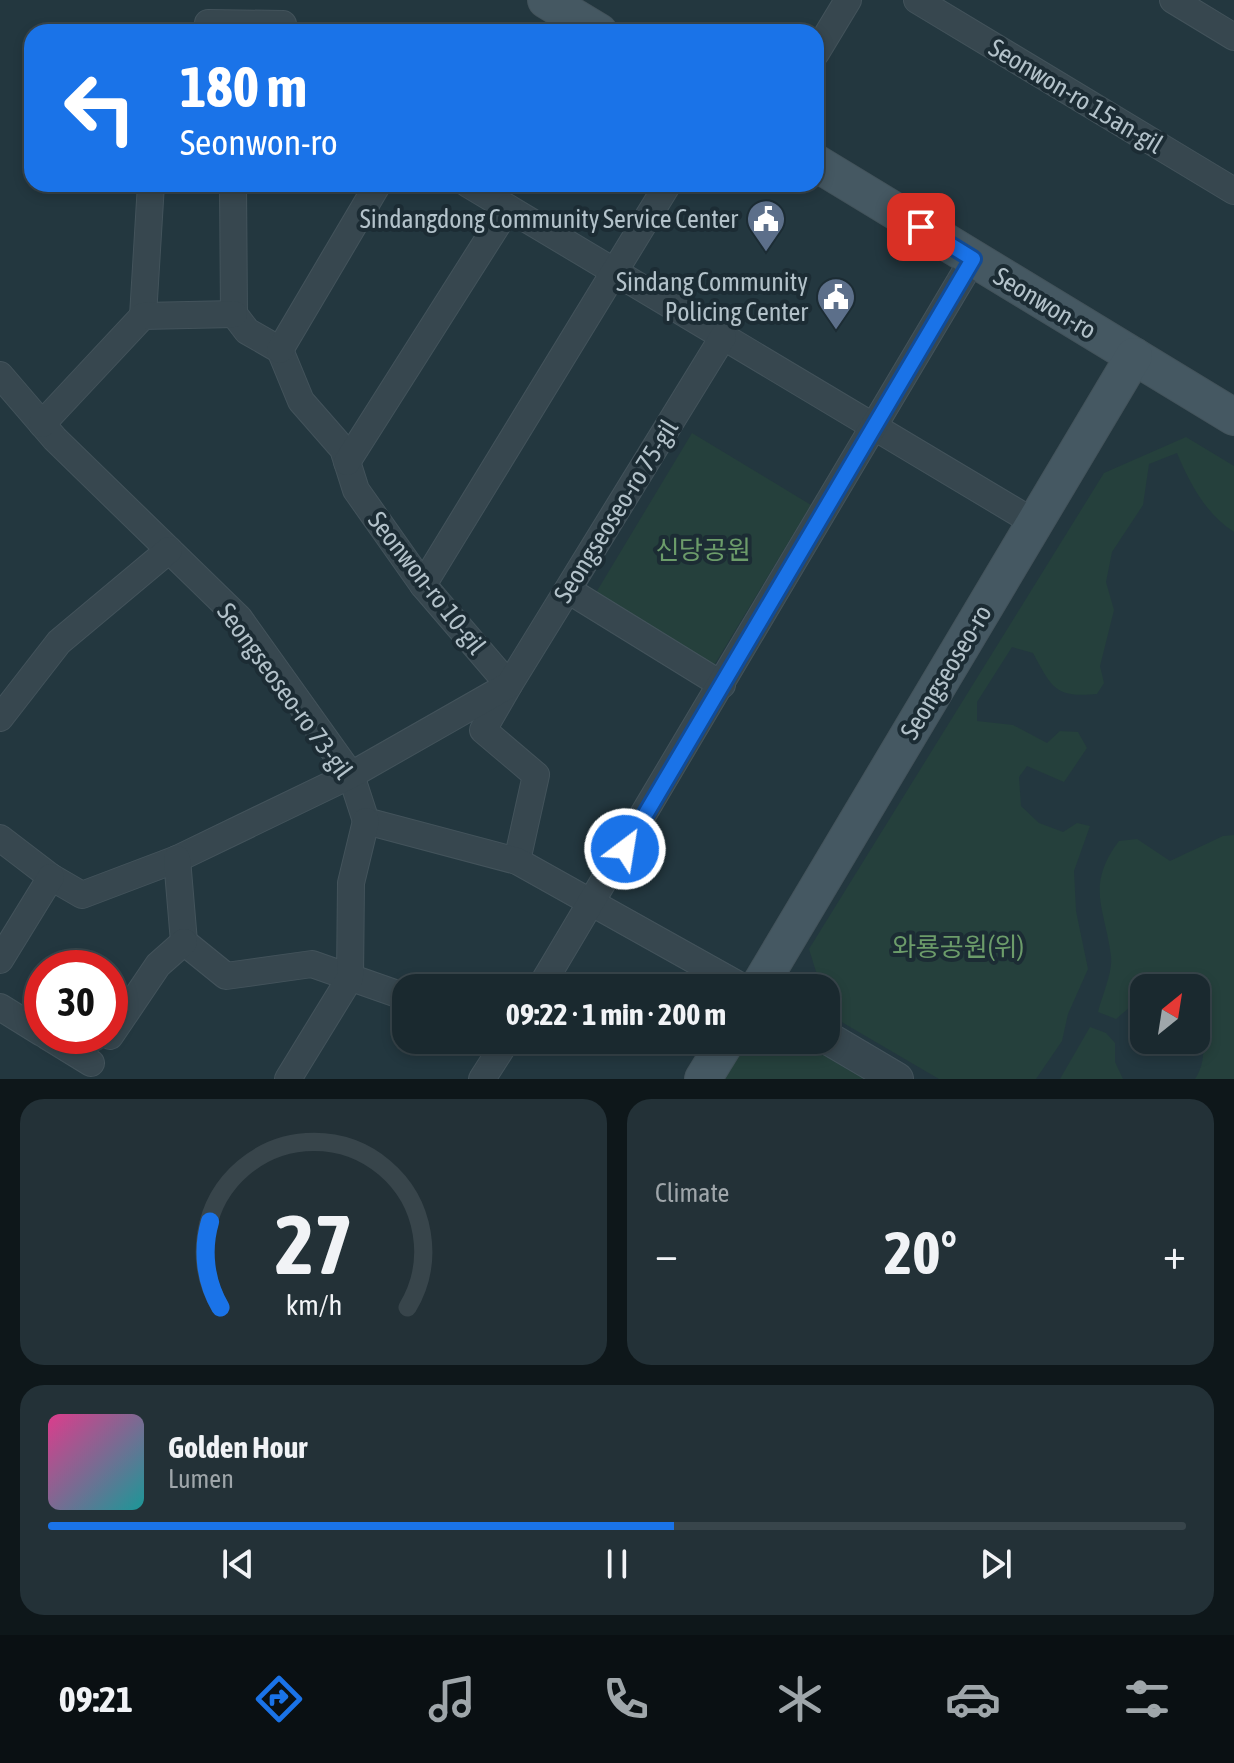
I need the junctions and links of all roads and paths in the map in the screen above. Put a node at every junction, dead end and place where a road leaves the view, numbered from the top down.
1 (546, 0) edge
2 (848, 0) edge
3 (917, 0) edge
4 (1173, 0) edge
5 (283, 19) edge
6 (208, 24) edge
7 (586, 24) edge
8 (1234, 37) edge
9 (824, 40) edge
10 (824, 168) edge
11 (1234, 191) edge
12 (151, 192) edge
13 (233, 192) edge
14 (373, 192) edge
15 (481, 192) edge
16 (663, 192) edge
17 (508, 208) junction
18 (973, 259) junction
19 (614, 272) junction
20 (234, 314) junction
21 (143, 316) junction
22 (723, 337) junction
23 (280, 350) junction
24 (1134, 356) junction
25 (0, 375) edge
26 (1234, 417) edge
27 (42, 424) junction
28 (874, 427) junction
29 (347, 462) junction
30 (1035, 523) junction
31 (169, 550) junction
32 (423, 585) junction
33 (568, 590) junction
34 (509, 685) junction
35 (722, 685) junction
36 (0, 718) edge
37 (351, 775) junction
38 (366, 821) junction
39 (0, 838) edge
40 (177, 859) junction
41 (517, 861) junction
42 (51, 877) junction
43 (593, 903) junction
44 (184, 942) junction
45 (2, 949) edge
46 (549, 974) edge
47 (719, 974) edge
48 (766, 974) edge
49 (350, 978) junction
50 (392, 992) edge
51 (0, 1007) edge
52 (128, 1009) edge
53 (24, 1022) edge
54 (840, 1045) edge
55 (67, 1054) edge
56 (98, 1054) edge
57 (498, 1054) edge
58 (718, 1054) edge
59 (86, 1071) edge
60 (288, 1079) edge
61 (482, 1079) edge
62 (703, 1079) edge
63 (897, 1079) edge

1 - 7 main road
2 - 9 street
3 - 11 street, Seonwon-ro 15an-gil
4 - 8 street
5 - 6 street
10 - 18 main road, Seonwon-ro
12 - 21 street
13 - 20 street
14 - 23 street
15 - 17 street
16 - 19 street
17 - 19 street
17 - 29 street
18 - 24 main road, Seonwon-ro
18 - 28 street
19 - 22 street
19 - 32 street
20 - 21 street
20 - 23 street
21 - 27 street
22 - 28 street
22 - 33 street, Seongseoseo-ro 75-gil
23 - 29 street, Seonwon-ro 10-gil
24 - 26 main road, Seonwon-ro
24 - 30 main road, Seongseoseo-ro
25 - 27 street, Seongseoseo-ro 73-gil
27 - 31 street, Seongseoseo-ro 73-gil
28 - 30 street
28 - 35 street
29 - 32 street, Seonwon-ro 10-gil
30 - 48 main road, Seongseoseo-ro
31 - 36 street
31 - 37 street, Seongseoseo-ro 73-gil
32 - 34 street, Seonwon-ro 10-gil
33 - 34 street, Seongseoseo-ro 75-gil
33 - 35 street
34 - 37 street
34 - 41 street
35 - 43 street
37 - 38 street, Seongseoseo-ro 73-gil
37 - 40 street
38 - 41 street
38 - 49 street
39 - 42 street
40 - 42 street
40 - 44 street
41 - 43 street
42 - 45 street
43 - 46 street
43 - 47 street
44 - 49 street
44 - 52 street
49 - 50 street
49 - 60 street
51 - 53 street
54 - 63 street
55 - 59 street
56 - 59 street
57 - 61 street
58 - 62 main road

